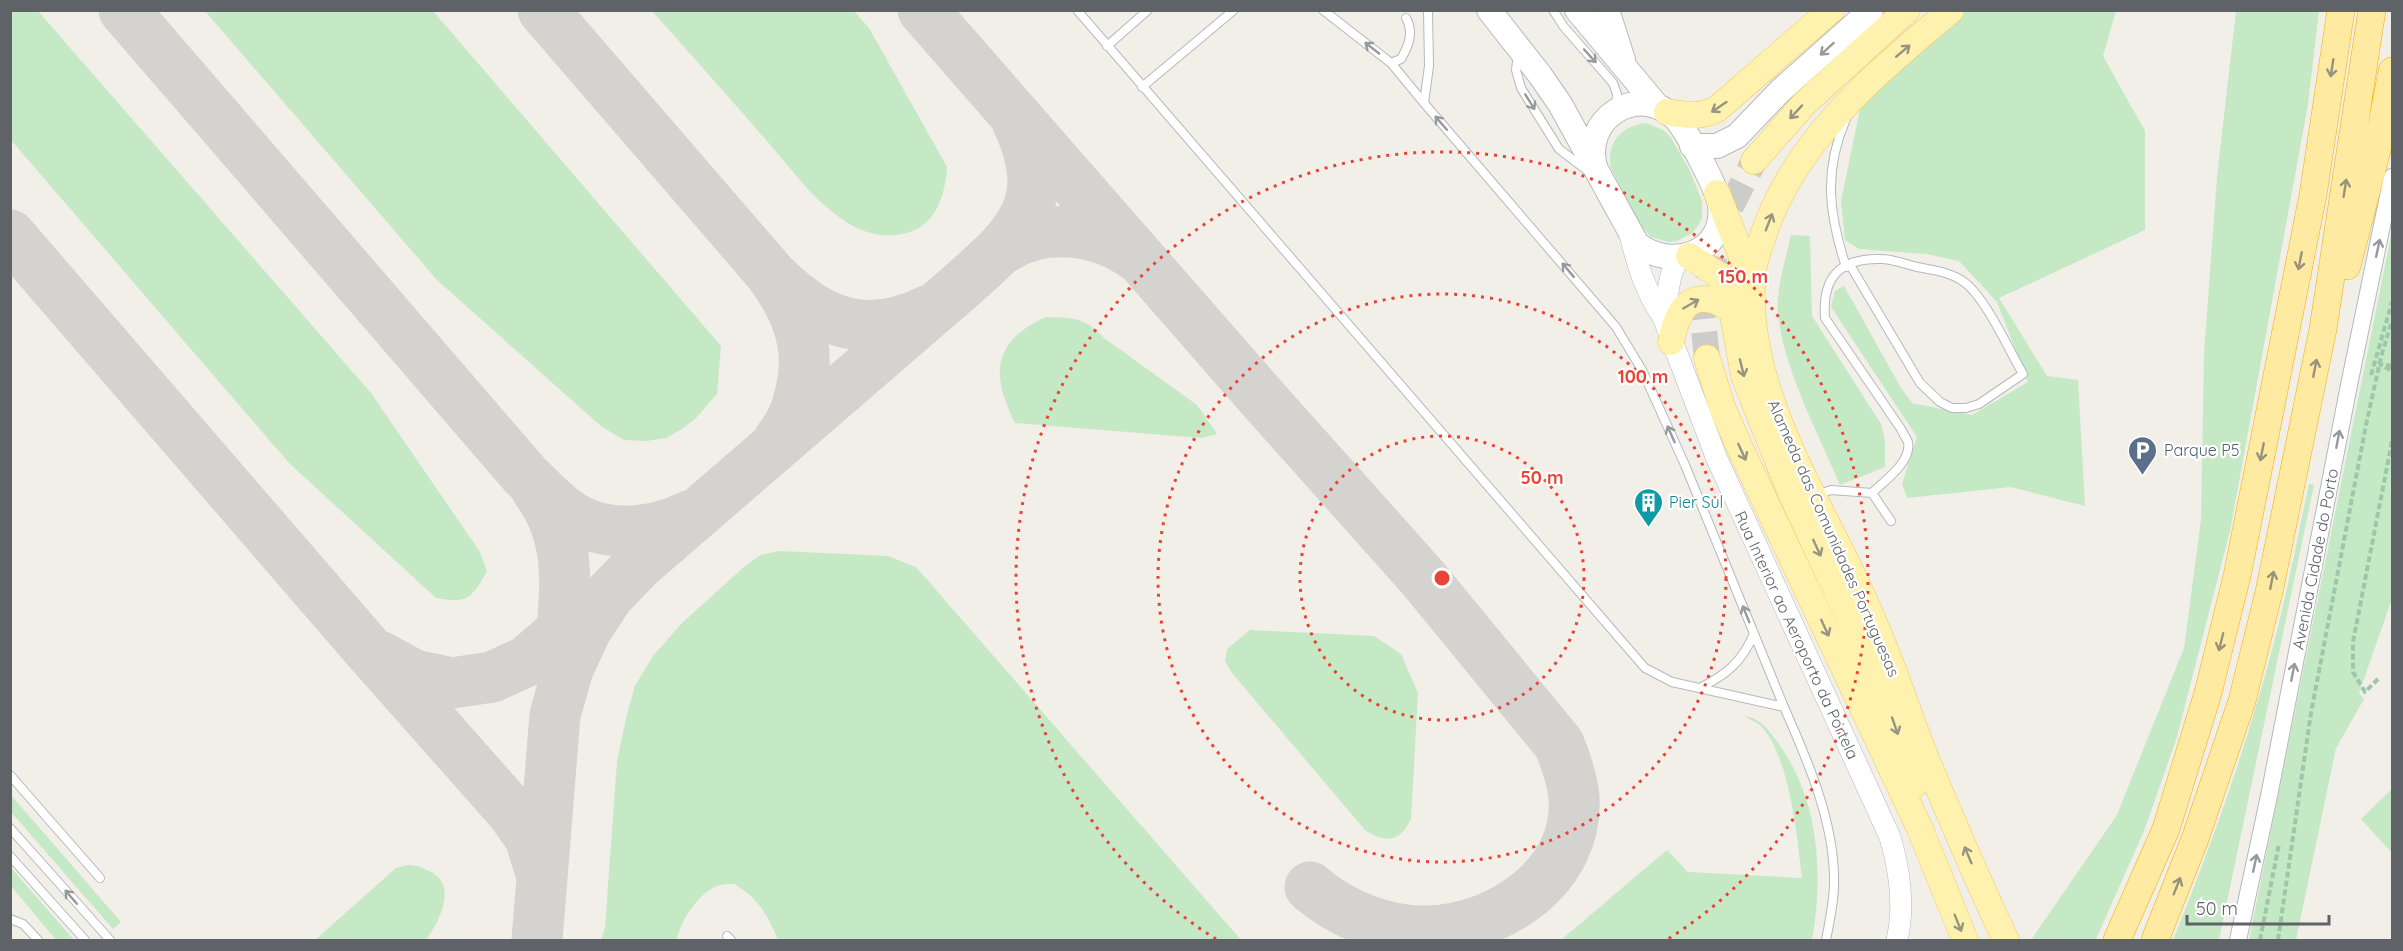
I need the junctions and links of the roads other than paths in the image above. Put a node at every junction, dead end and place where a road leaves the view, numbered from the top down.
1 (1077, 10) edge
2 (1148, 10) edge
3 (1234, 10) edge
4 (1428, 10) edge
5 (1489, 10) edge
6 (1553, 10) edge
7 (1577, 10) edge
8 (1607, 10) edge
9 (1831, 10) edge
10 (1906, 10) edge
11 (1951, 10) edge
12 (2341, 10) edge
13 (2372, 10) edge
14 (1323, 11) edge
15 (1884, 17) edge
16 (1406, 18) dead end
17 (1107, 46) junction
18 (1391, 63) junction
19 (1625, 68) junction
20 (2392, 71) edge
21 (1867, 83) junction
22 (1142, 87) junction
23 (1424, 103) junction
24 (1662, 110) junction
25 (1615, 111) junction
26 (1692, 146) junction
27 (1754, 161) tunnel mouth
28 (1599, 175) junction
29 (2392, 177) edge
30 (1717, 193) junction
31 (1630, 234) junction
32 (1684, 257) junction
33 (1848, 266) junction
34 (1743, 315) junction
35 (1663, 317) junction
36 (2323, 329) junction
37 (1671, 342) junction
38 (1707, 358) tunnel mouth
39 (1872, 493) junction
40 (1812, 496) junction
41 (1891, 521) dead end
42 (1754, 634) junction
43 (1700, 688) junction
44 (1784, 707) junction
45 (10, 775) edge
46 (10, 828) edge
47 (1920, 829) junction
48 (10, 856) edge
49 (100, 878) dead end
50 (10, 919) edge
51 (38, 940) edge
52 (85, 940) edge
53 (110, 940) edge
54 (1826, 940) edge
55 (1897, 940) edge
56 (1965, 940) edge
57 (2006, 940) edge
58 (2117, 940) edge
59 (2154, 940) edge
60 (2238, 940) edge

1 - 17 lane
2 - 17 lane
3 - 22 lane
4 - 23 lane
5 -> 28 main road, Rua Interior ao Aeroporto da Portela
6 -> 25 lane
7 - 19 main road
8 - 19 main road
9 -> 24 main road
10 - 15 main road
21 -> 11 main road, Alameda das Comunidades Portuguesas
12 -> 58 highway
36 -> 13 highway
18 -> 14 lane
15 -> 26 main road
15 -> 27 main road
16 - 18 lane
17 - 22 lane
18 - 23 lane
19 - 24 main road
20 - 36 highway
21 - 33 lane
34 -> 21 main road, Alameda das Comunidades Portuguesas
22 - 43 lane
42 -> 23 lane
24 - 25 main road
24 - 26 main road
25 - 28 main road, Rua Interior ao Aeroporto da Portela
26 - 30 main road
28 - 31 main road, Rua Interior ao Aeroporto da Portela
60 -> 29 street, Avenida Cidade do Porto
30 - 32 main road
30 - 34 main road
31 - 32 main road
31 - 35 street, Rua Interior ao Aeroporto da Portela
32 - 34 main road
32 - 35 street
33 - 33 lane
33 - 39 lane
37 -> 34 main road
34 - 40 main road, Alameda das Comunidades Portuguesas
34 -> 47 main road
35 - 37 street, Rua Interior ao Aeroporto da Portela
59 -> 36 highway
37 - 55 street, Rua Interior ao Aeroporto da Portela
38 -> 47 main road
39 - 40 lane
39 - 41 lane
57 -> 40 main road, Alameda das Comunidades Portuguesas
42 - 43 lane
42 - 44 lane
43 - 44 lane
44 - 54 lane
45 - 49 lane
53 -> 46 lane
47 -> 56 main road
48 - 52 lane
50 - 51 lane

